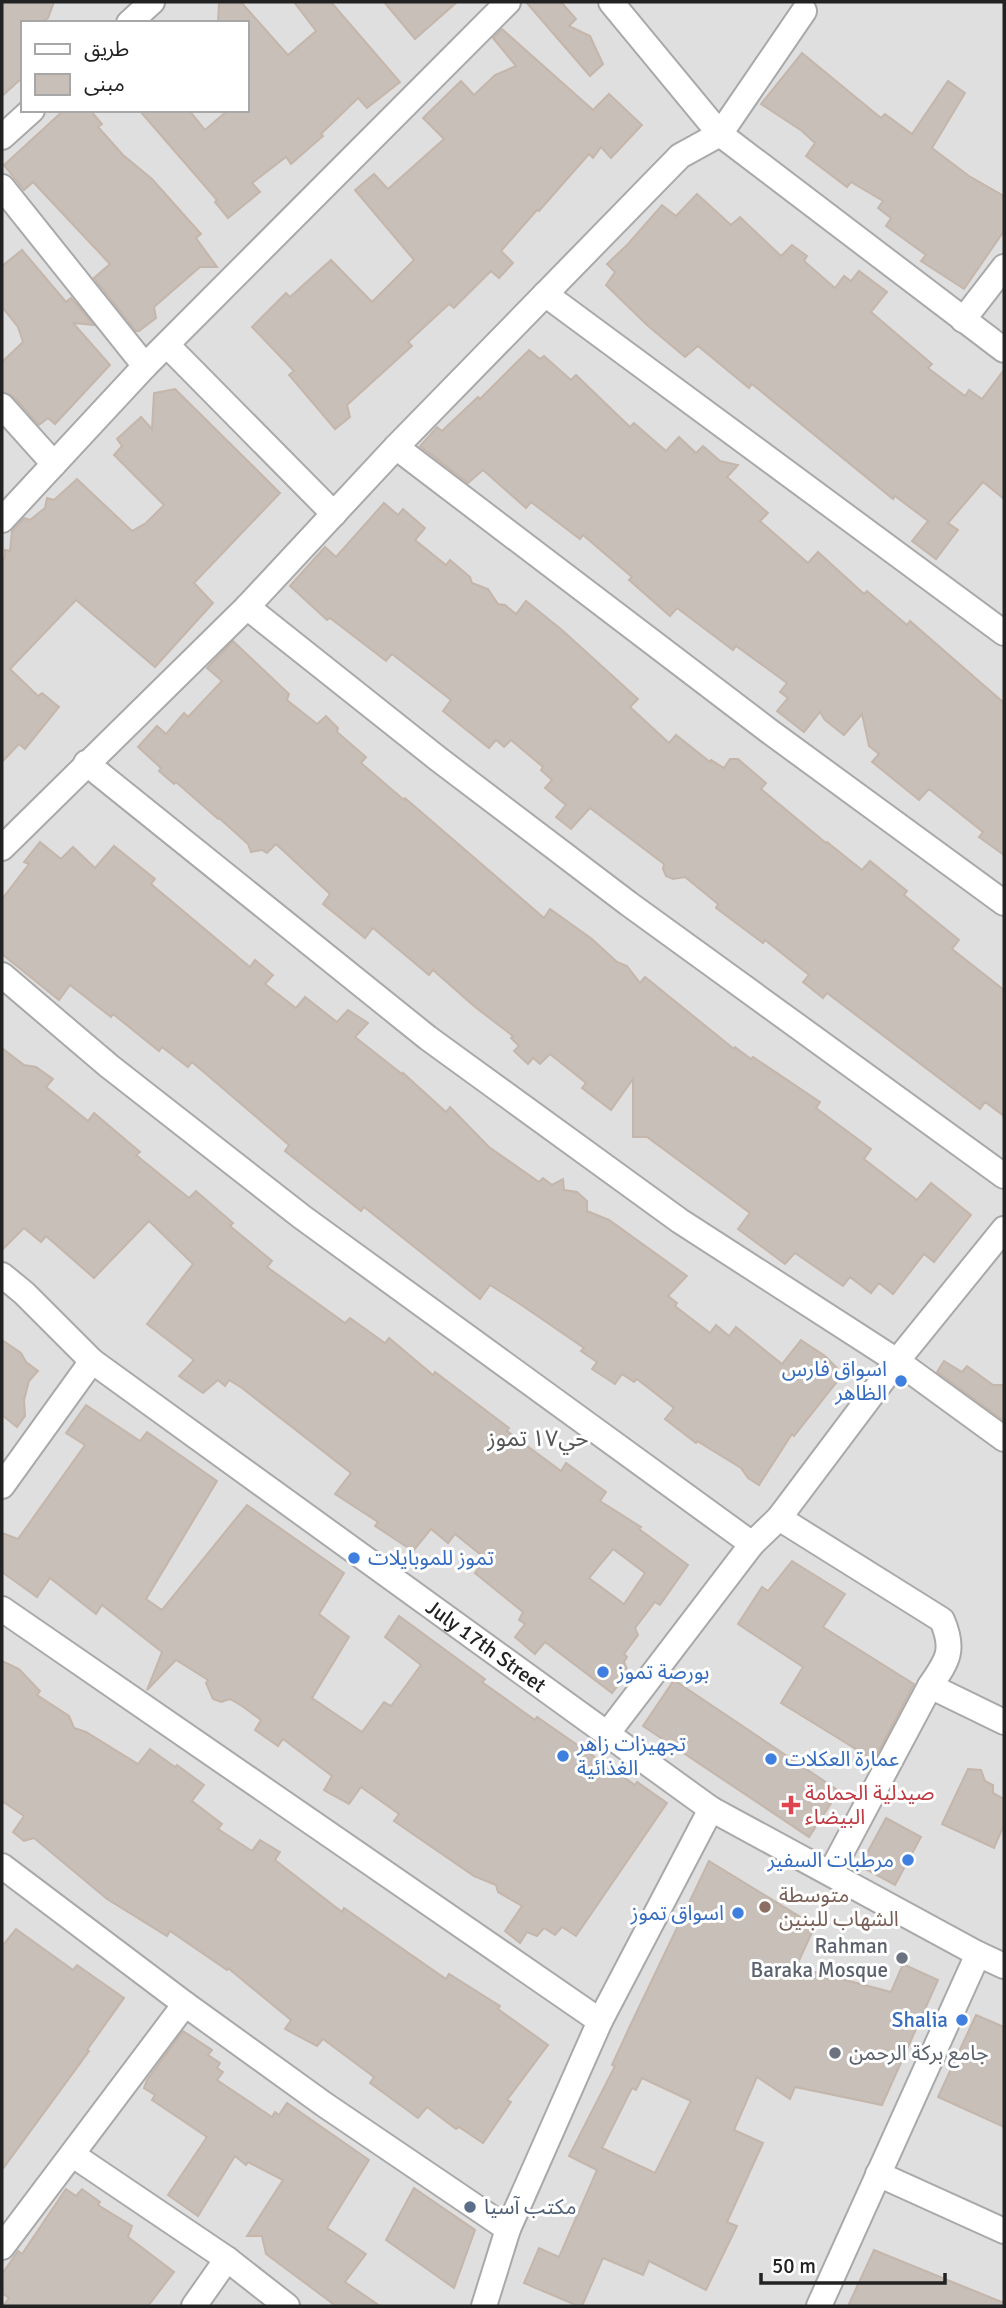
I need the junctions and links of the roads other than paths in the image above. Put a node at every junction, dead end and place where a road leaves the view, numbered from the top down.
1 (152, 2) edge
2 (508, 2) edge
3 (611, 2) edge
4 (804, 11) dead end
5 (131, 21) edge
6 (30, 112) edge
7 (720, 134) junction
8 (2, 137) edge
9 (2, 187) edge
10 (1004, 267) edge
11 (545, 294) junction
12 (962, 320) junction
13 (167, 345) junction
14 (1004, 350) edge
15 (145, 366) junction
16 (2, 405) edge
17 (396, 447) junction
18 (54, 464) junction
19 (334, 514) junction
20 (2, 520) edge
21 (247, 607) junction
22 (1004, 634) edge
23 (86, 763) junction
24 (2, 848) edge
25 (1004, 903) edge
26 (2, 975) edge
27 (1004, 1176) edge
28 (1004, 1228) edge
29 (2, 1275) edge
30 (92, 1361) junction
31 (897, 1361) junction
32 (1004, 1439) edge
33 (2, 1486) edge
34 (779, 1518) junction
35 (752, 1545) junction
36 (2, 1609) edge
37 (930, 1686) junction
38 (1004, 1722) edge
39 (607, 1734) junction
40 (711, 1809) junction
41 (3, 1871) edge
42 (831, 1872) junction
43 (978, 1954) junction
44 (1004, 1966) edge
45 (185, 2004) junction
46 (600, 2021) junction
47 (73, 2155) junction
48 (878, 2174) junction
49 (508, 2229) junction
50 (1004, 2231) edge
51 (2, 2247) edge
52 (227, 2259) junction
53 (194, 2306) edge
54 (287, 2306) edge
55 (484, 2306) edge
56 (819, 2306) edge

1 - 5 street
2 - 13 street
3 - 7 street
4 - 7 street
6 - 8 street
7 - 11 street
7 - 12 street
9 - 15 street
10 - 12 street
11 - 17 street
11 - 22 street
12 - 14 street
13 - 15 street
13 - 19 street
15 - 18 street
16 - 18 street
17 - 19 street
17 - 25 street
18 - 20 street
19 - 21 street
21 - 23 street
21 - 27 street
23 - 24 street
23 - 31 street
26 - 35 street
28 - 31 street
29 - 30 street, July 17th Street
30 - 33 street
30 - 39 street, July 17th Street
31 - 32 street
31 - 34 street
34 - 35 street
34 - 37 street
35 - 39 street
36 - 46 street
37 - 38 street
37 - 42 street
39 - 40 street, July 17th Street
40 - 42 street, July 17th Street
40 - 46 street
41 - 45 street
42 - 43 street, July 17th Street
43 - 44 street, July 17th Street
43 - 48 street
45 - 47 street
45 - 49 street
46 - 49 street
47 - 51 street
47 - 52 street
48 - 50 street
48 - 56 street
49 - 55 street
52 - 53 street
52 - 54 street

